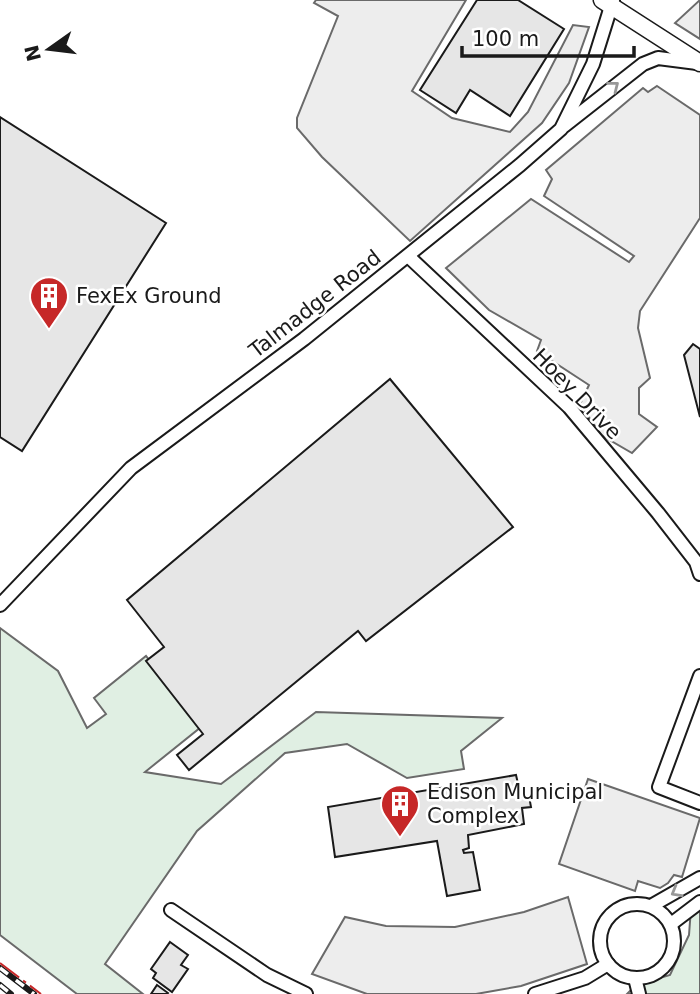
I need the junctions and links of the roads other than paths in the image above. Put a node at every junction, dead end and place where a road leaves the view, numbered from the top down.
1 (608, 2) edge
2 (700, 63) edge
3 (561, 129) junction
4 (408, 256) junction
5 (700, 574) edge
6 (0, 605) edge
7 (700, 676) edge
8 (700, 803) edge
9 (700, 878) edge
10 (700, 902) edge
11 (652, 906) junction
12 (171, 910) dead end
13 (671, 924) junction
14 (608, 964) junction
15 (635, 978) junction
16 (306, 994) edge
17 (535, 994) edge
18 (639, 994) edge

1 - 2 main road
1 - 3 street, Talmadge Road
3 -> 2 street
3 - 4 street, Talmadge Road
4 - 5 street, Hoey Drive
4 - 6 street, Talmadge Road
7 - 8 street
9 -> 11 street
10 - 13 street
11 - 13 street
11 - 14 street
12 - 16 street
13 - 15 street
14 - 15 street
14 - 17 street
15 - 18 street

